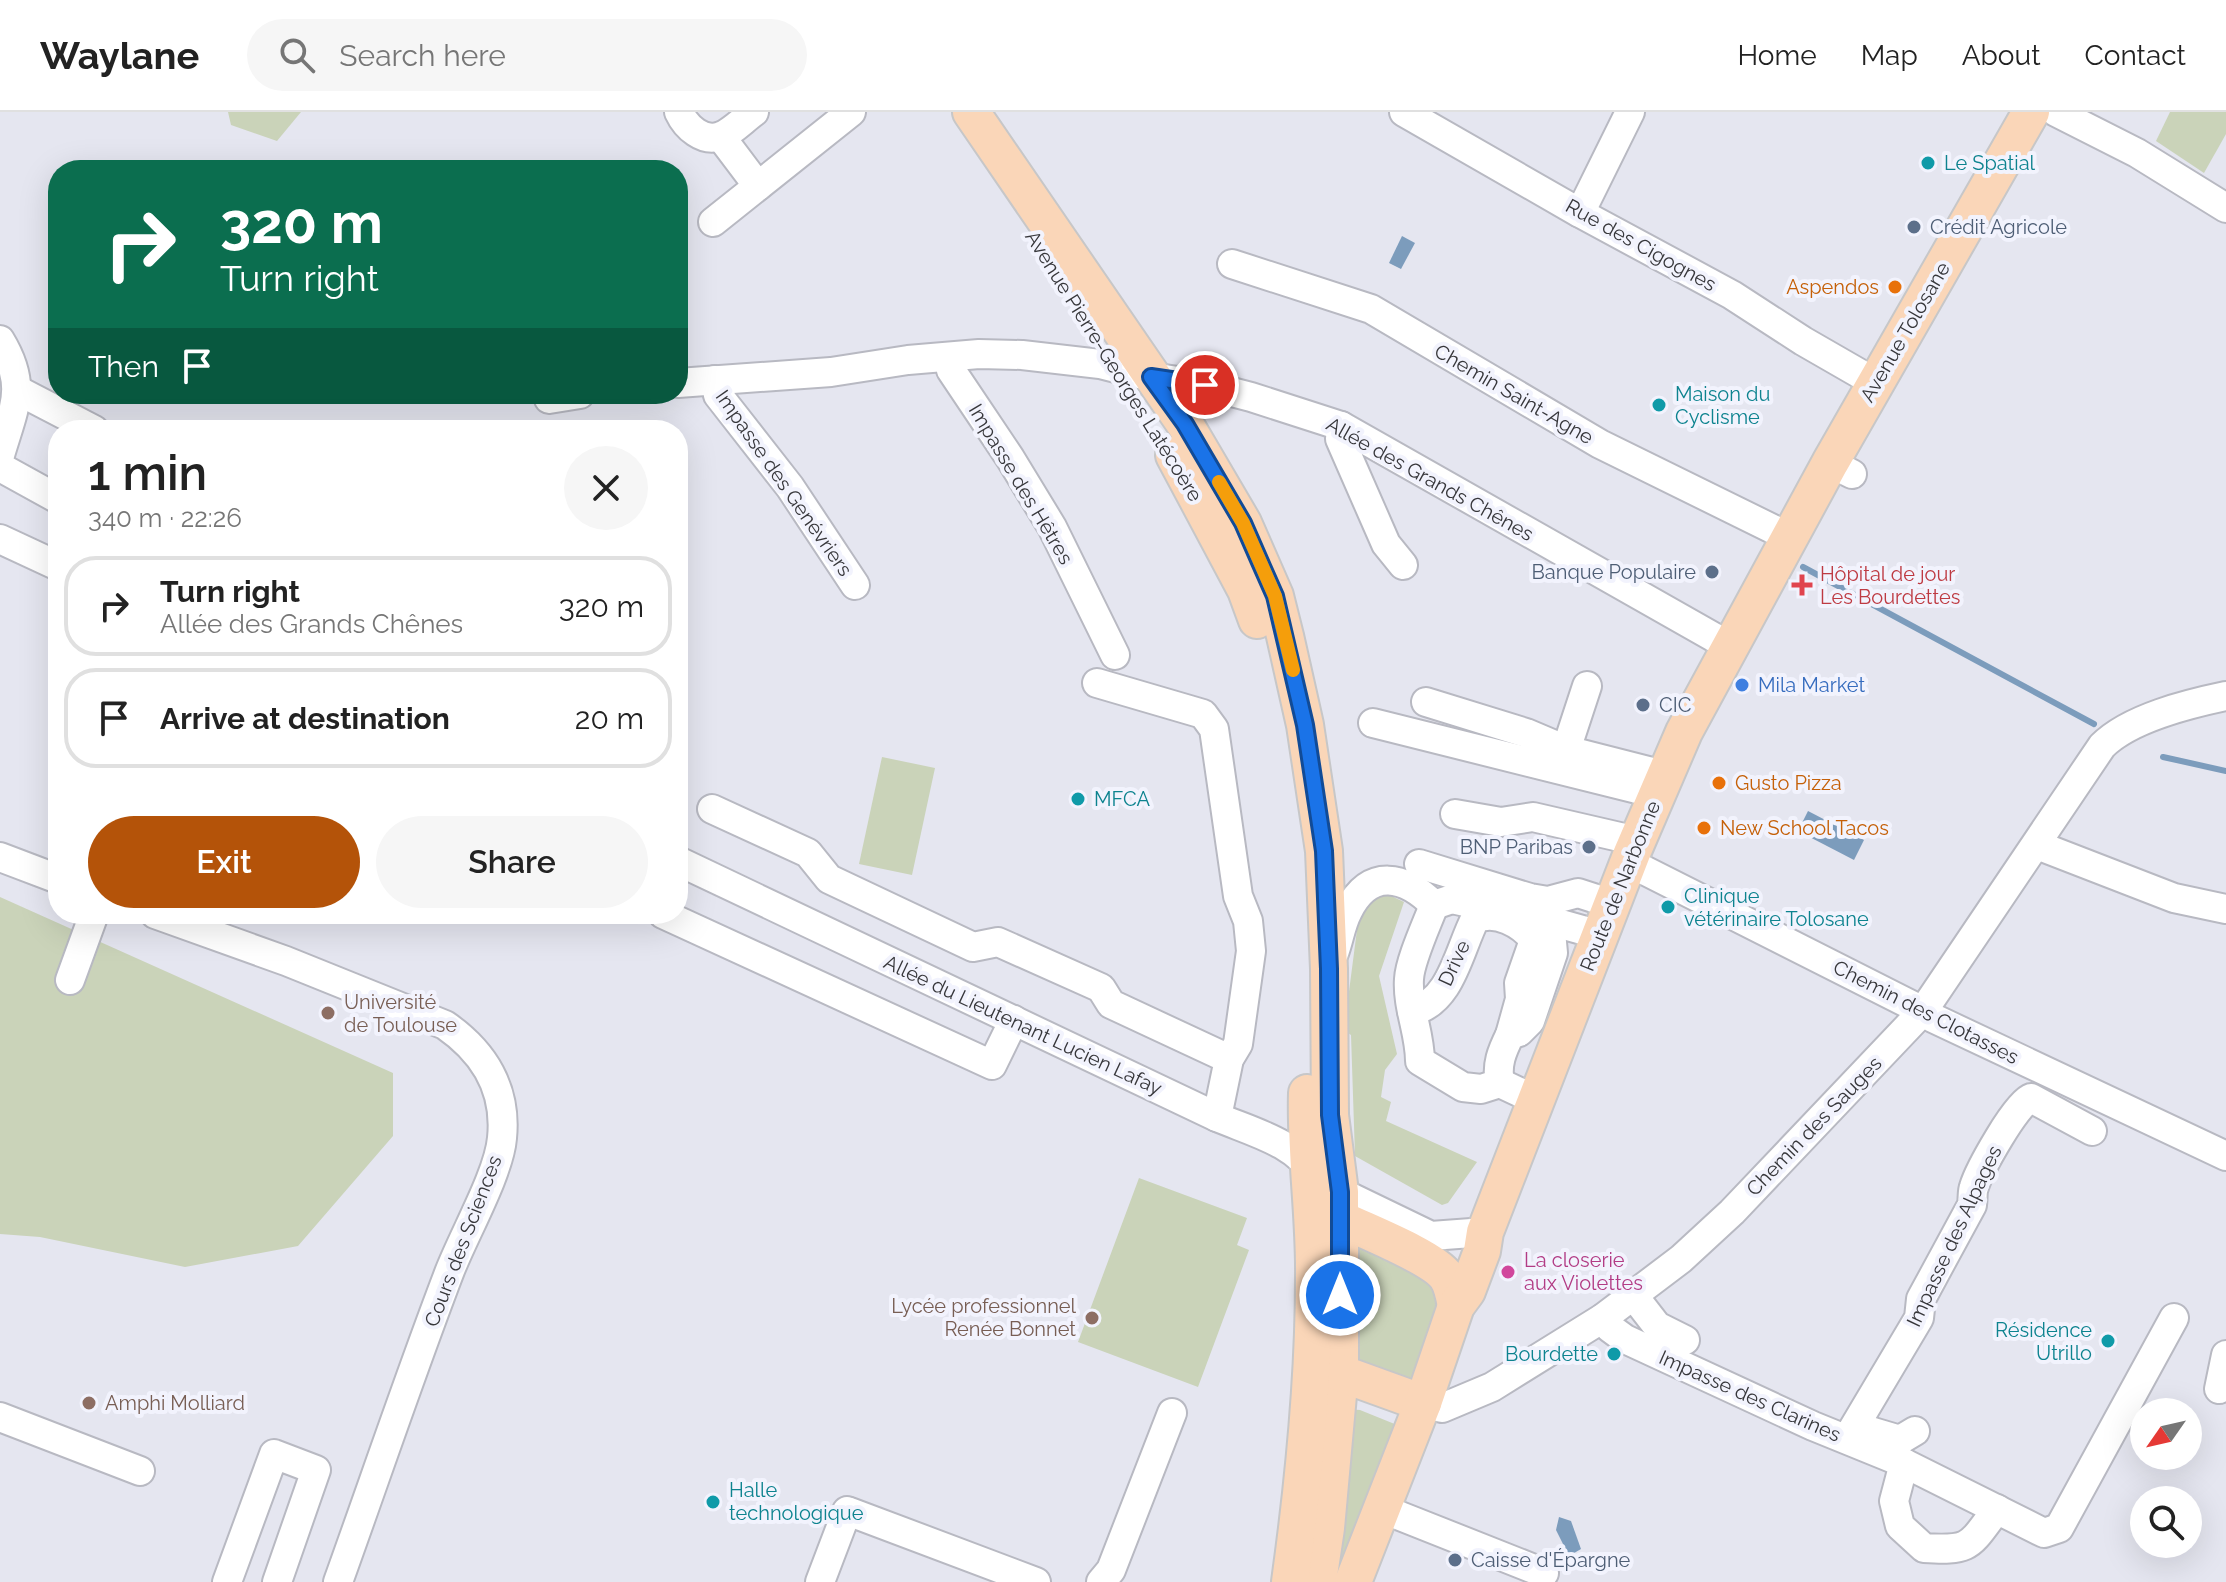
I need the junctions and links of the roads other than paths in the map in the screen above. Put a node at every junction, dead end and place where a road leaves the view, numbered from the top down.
1 (679, 112) edge
2 (754, 112) edge
3 (851, 112) edge
4 (950, 112) edge
5 (971, 112) edge
6 (1404, 112) edge
7 (1630, 112) edge
8 (2031, 112) edge
9 (2056, 112) edge
10 (721, 137) junction
11 (758, 186) junction
12 (2226, 208) edge
13 (1580, 213) junction
14 (713, 222) dead end
15 (1054, 251) junction
16 (1232, 264) dead end
17 (0, 340) edge
18 (948, 357) junction
19 (1135, 373) junction
20 (715, 380) junction
21 (688, 382) edge
22 (1876, 383) junction
23 (19, 391) junction
24 (75, 420) edge
25 (1341, 426) junction
26 (0, 455) edge
27 (0, 467) edge
28 (48, 493) edge
29 (11, 544) edge
30 (1786, 546) junction
31 (48, 561) edge
32 (1403, 565) dead end
33 (855, 585) dead end
34 (1731, 647) junction
35 (1115, 655) dead end
36 (1097, 683) dead end
37 (1587, 686) dead end
38 (2226, 696) edge
39 (1426, 702) dead end
40 (1373, 723) dead end
41 (1566, 750) junction
42 (1660, 784) junction
43 (712, 809) dead end
44 (1455, 814) dead end
45 (2047, 849) junction
46 (1632, 851) junction
47 (0, 857) edge
48 (1419, 864) dead end
49 (688, 866) edge
50 (48, 875) edge
51 (1434, 905) junction
52 (2226, 909) edge
53 (1606, 919) junction
54 (90, 924) edge
55 (183, 924) edge
56 (685, 924) edge
57 (1542, 930) junction
58 (1329, 969) junction
59 (70, 980) dead end
60 (1412, 1011) junction
61 (1923, 1011) junction
62 (1014, 1020) junction
63 (1510, 1035) junction
64 (1229, 1059) junction
65 (1500, 1083) junction
66 (1536, 1100) junction
67 (1217, 1117) junction
68 (2092, 1131) dead end
69 (2226, 1156) edge
70 (1309, 1165) junction
71 (1327, 1208) junction
72 (1485, 1232) junction
73 (1427, 1261) junction
74 (1633, 1295) junction
75 (1456, 1306) junction
76 (1603, 1318) junction
77 (2174, 1318) dead end
78 (1685, 1340) dead end
79 (2226, 1355) edge
80 (1326, 1365) junction
81 (2219, 1389) dead end
82 (1423, 1403) junction
83 (1172, 1413) dead end
84 (0, 1417) edge
85 (1915, 1431) dead end
86 (1850, 1433) junction
87 (1904, 1463) junction
88 (140, 1471) dead end
89 (1380, 1508) junction
90 (1997, 1509) junction
91 (1544, 1573) dead end
92 (227, 1582) edge
93 (277, 1582) edge
94 (338, 1582) edge
95 (820, 1582) edge
96 (1036, 1582) edge
97 (1101, 1582) edge
98 (1290, 1582) edge
99 (1318, 1582) edge
100 (1353, 1582) edge

1 - 10 street
2 - 10 street
3 - 11 street
4 - 15 main road, Avenue Pierre-Georges Latécoère
5 - 15 main road, Avenue Pierre-Georges Latécoère
6 - 13 street, Rue des Cigognes
7 - 13 street
8 - 22 main road, Avenue Tolosane
9 - 12 street
10 - 11 street
11 - 14 street
13 - 22 street, Rue des Cigognes
15 - 19 main road, Avenue Pierre-Georges Latécoère
16 - 30 street, Chemin Saint-Agne
17 - 23 street
18 - 19 street, Allée des Grands Chênes
18 - 20 street, Allée des Grands Chênes
18 - 35 street, Impasse des Hêtres
19 - 25 street, Allée des Grands Chênes
19 - 58 main road, Avenue Pierre-Georges Latécoère
19 - 70 main road, Avenue Pierre-Georges Latécoère
20 - 21 street, Allée des Grands Chênes
20 - 33 street, Impasse des Genévriers
22 - 30 main road, Avenue Tolosane
23 - 24 street
23 - 26 street
25 - 32 street
25 - 34 street, Allée des Grands Chênes
27 - 28 street
29 - 31 street
30 - 34 main road, Route de Narbonne
34 - 42 main road, Route de Narbonne
36 - 64 street
37 - 41 street
38 - 45 street, Chemin des Sauges
39 - 41 street
40 - 42 street
41 - 42 street
42 - 46 main road, Route de Narbonne
43 - 64 street
44 - 46 street, Chemin des Clotasses
45 - 52 street
45 - 61 street, Chemin des Sauges
46 - 53 main road, Route de Narbonne
46 - 61 street, Chemin des Clotasses
47 - 50 street
48 - 53 street
49 - 62 street, Allée du Lieutenant Lucien Lafay
51 - 57 street
51 - 58 street
51 - 60 street
53 - 57 street
53 - 66 main road, Route de Narbonne
54 - 59 street
55 - 94 street, Cours des Sciences
56 - 62 street
57 - 60 street, Drive
57 - 63 street
57 - 63 street
58 - 71 main road, Avenue Pierre-Georges Latécoère
60 - 65 street
61 - 69 street, Chemin des Clotasses
61 - 74 street, Chemin des Sauges
62 - 67 street, Allée du Lieutenant Lucien Lafay
63 - 65 street
64 - 67 street
65 - 66 street
66 - 72 main road, Route de Narbonne
67 - 70 street, Allée du Lieutenant Lucien Lafay
68 - 86 street, Impasse des Alpages
70 - 71 main road, Avenue Pierre-Georges Latécoère
71 - 72 street
71 - 73 main road
71 - 80 main road, Avenue Pierre-Georges Latécoère
72 - 73 main road
72 - 75 main road, Route de Narbonne
73 - 75 main road
74 - 76 street, Chemin des Sauges
74 - 78 street
75 - 82 main road, Route de Narbonne
76 - 82 street, Chemin des Sauges
76 - 86 street, Impasse des Clarines
77 - 90 street, Impasse des Clarines
79 - 81 street
80 - 82 main road
80 - 98 main road, Avenue Pierre-Georges Latécoère
80 - 99 main road, Avenue Pierre-Georges Latécoère
82 - 89 main road, Route de Narbonne
83 - 97 street
84 - 88 street
85 - 86 street
86 - 87 street, Impasse des Clarines
87 - 90 street, Impasse des Clarines
87 - 90 street
89 - 91 street
89 - 100 main road, Route de Narbonne
92 - 93 street
95 - 96 street

